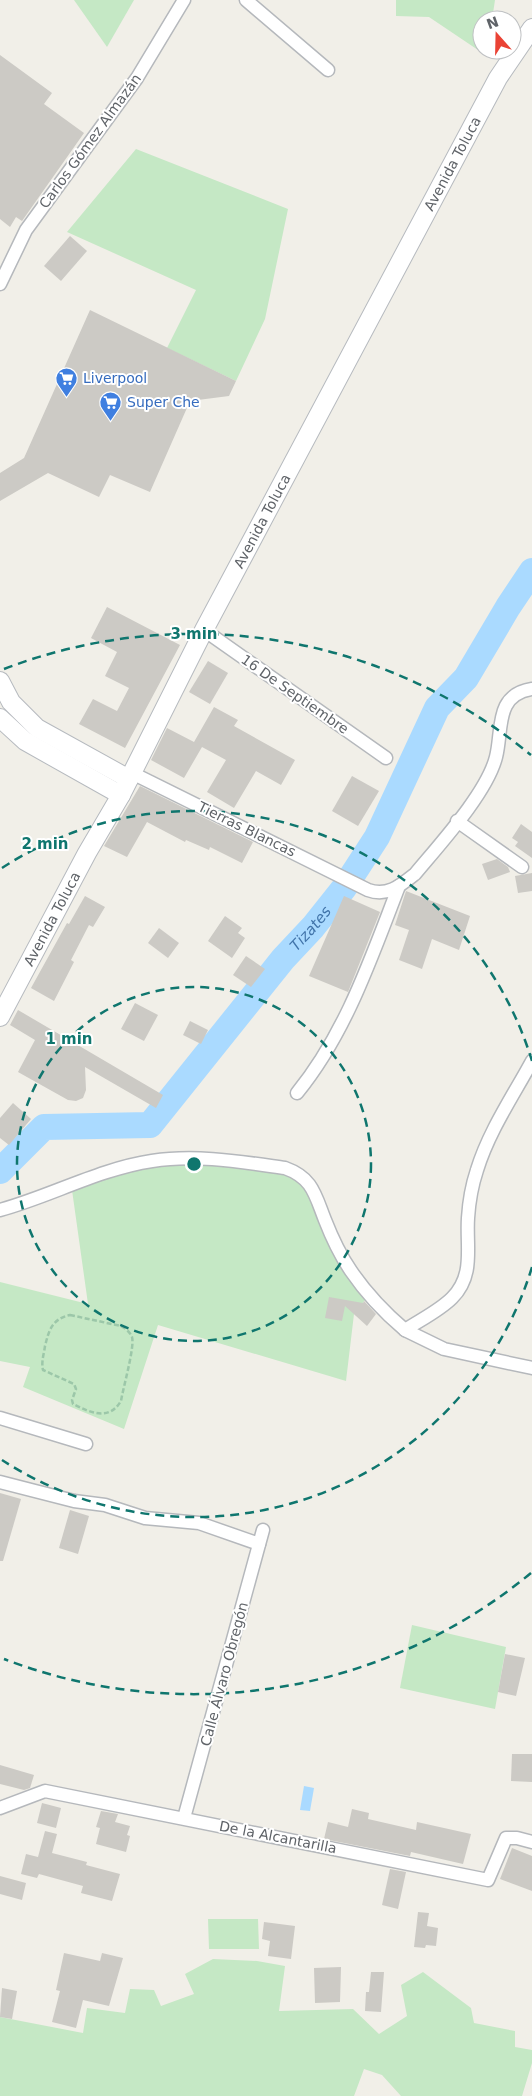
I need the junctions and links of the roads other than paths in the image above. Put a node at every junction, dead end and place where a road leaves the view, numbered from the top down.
1 (184, 0) edge
2 (246, 0) edge
3 (532, 28) edge
4 (328, 70) dead end
5 (0, 284) edge
6 (204, 630) junction
7 (1, 686) edge
8 (532, 689) edge
9 (0, 718) edge
10 (386, 758) dead end
11 (131, 776) junction
12 (121, 795) junction
13 (457, 821) junction
14 (522, 867) dead end
15 (399, 886) junction
16 (0, 1017) edge
17 (532, 1061) edge
18 (297, 1093) dead end
19 (0, 1210) edge
20 (405, 1330) junction
21 (532, 1368) edge
22 (0, 1418) edge
23 (86, 1444) dead end
24 (0, 1482) edge
25 (264, 1530) dead end
26 (259, 1544) junction
27 (0, 1808) edge
28 (184, 1818) junction
29 (532, 1842) edge

1 - 5 street, Carlos Gómez Almazán
2 - 4 street
3 - 6 main road, Avenida Toluca
6 - 10 street, 16 De Septiembre
6 - 11 main road, Avenida Toluca
7 - 11 main road
8 - 13 street
9 - 12 main road
11 - 12 main road, Avenida Toluca
11 - 15 street, Tierras Blancas
12 - 16 main road, Avenida Toluca
13 - 14 street
13 - 15 street
15 - 18 street
17 - 20 street
19 - 20 street
20 - 21 street
22 - 23 street
24 - 26 street
25 - 26 street, Calle Álvaro Obregón
26 - 28 street, Calle Álvaro Obregón
27 - 28 street, De la Alcantarilla
28 - 29 street, De la Alcantarilla

